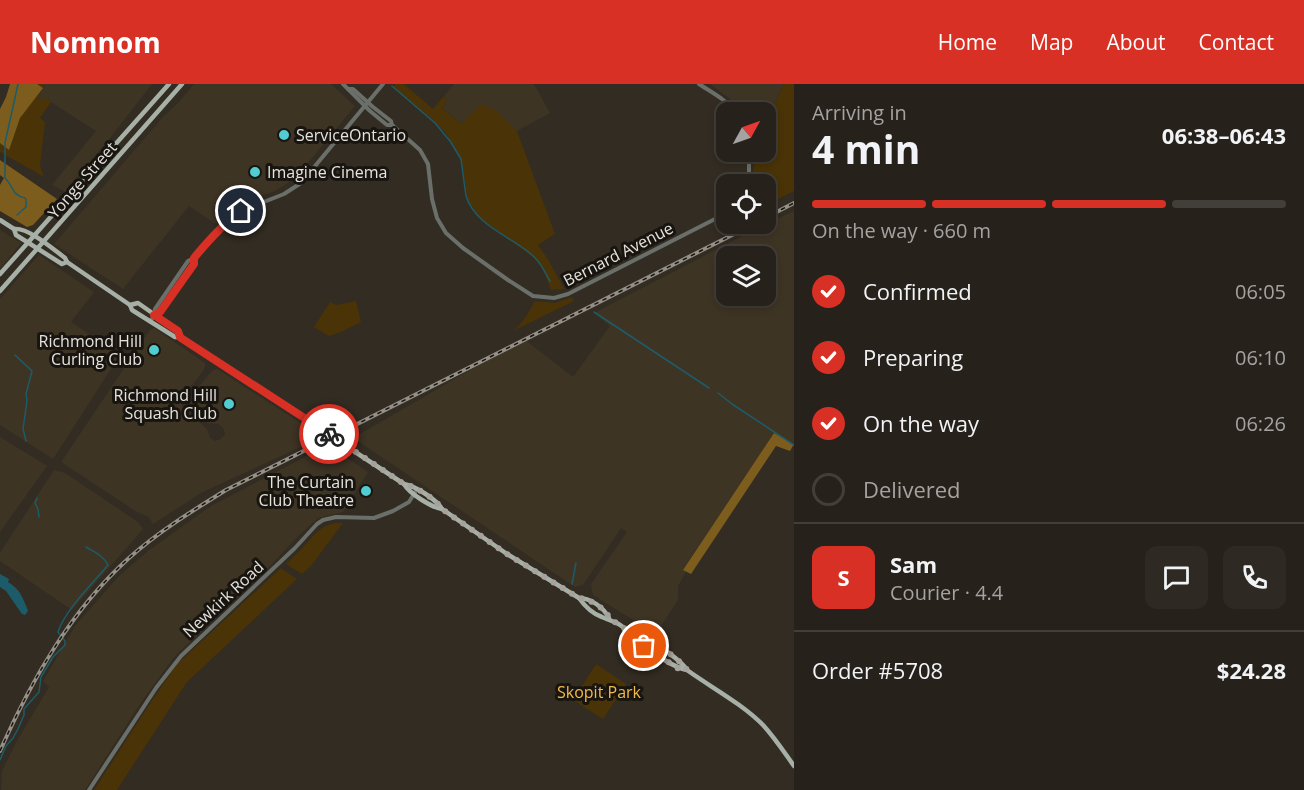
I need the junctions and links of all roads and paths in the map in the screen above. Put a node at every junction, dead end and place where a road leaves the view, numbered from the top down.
1 (168, 84) edge
2 (182, 84) edge
3 (343, 84) edge
4 (383, 84) edge
5 (699, 84) edge
6 (724, 102) edge
7 (367, 104) junction
8 (716, 219) edge
9 (0, 220) edge
10 (14, 229) junction
11 (34, 236) junction
12 (28, 242) junction
13 (43, 243) junction
14 (38, 248) junction
15 (68, 262) junction
16 (0, 274) edge
17 (0, 291) edge
18 (130, 305) junction
19 (154, 315) junction
20 (150, 321) junction
21 (180, 337) junction
22 (416, 492) junction
23 (794, 766) edge
24 (89, 790) edge

1 - 11 main road, Yonge Street
2 - 13 main road, Yonge Street
3 - 7 street, Bernard Avenue
4 - 7 street
5 - 6 street
7 - 8 street, Bernard Avenue
7 - 19 street
9 - 10 main road
10 - 11 main road
10 - 12 main road
11 - 12 main road, Yonge Street
11 - 13 main road
12 - 14 main road
12 - 16 main road, Yonge Street
13 - 14 main road, Yonge Street
13 - 15 main road
14 - 15 main road
14 - 17 main road, Yonge Street
15 - 18 main road
18 - 19 main road
18 - 20 main road
19 - 20 street
19 - 21 main road
20 - 21 main road
21 - 22 main road
22 - 23 main road
22 - 24 street, Newkirk Road

